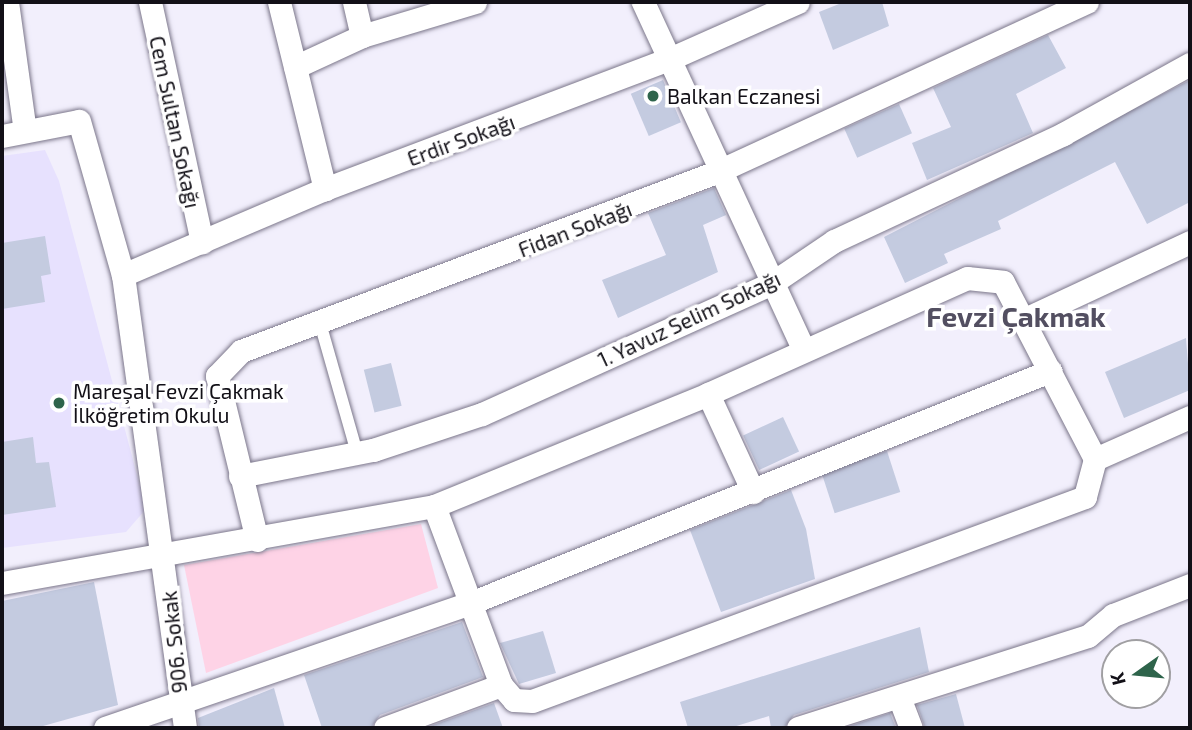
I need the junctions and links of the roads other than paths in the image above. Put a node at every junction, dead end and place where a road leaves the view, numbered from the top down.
1 (7, 2) edge
2 (149, 2) edge
3 (279, 2) edge
4 (354, 2) edge
5 (475, 2) edge
6 (643, 2) edge
7 (798, 2) edge
8 (1087, 2) edge
9 (362, 36) junction
10 (667, 60) junction
11 (1190, 64) edge
12 (295, 67) junction
13 (25, 131) junction
14 (2, 136) edge
15 (719, 171) junction
16 (325, 188) junction
17 (202, 242) junction
18 (1190, 242) edge
19 (123, 275) junction
20 (772, 283) junction
21 (1026, 319) junction
22 (320, 323) junction
23 (803, 348) junction
24 (1050, 371) junction
25 (708, 394) junction
26 (1190, 417) edge
27 (357, 453) junction
28 (1095, 459) junction
29 (240, 476) junction
30 (752, 492) junction
31 (434, 506) junction
32 (257, 540) junction
33 (165, 556) junction
34 (2, 583) edge
35 (1190, 584) edge
36 (473, 603) junction
37 (501, 685) junction
38 (899, 697) junction
39 (180, 700) junction
40 (105, 728) edge
41 (185, 728) edge
42 (385, 728) edge
43 (798, 728) edge
44 (911, 728) edge

1 - 13 street
2 - 17 street, Cem Sultan Sokağı
3 - 12 street
4 - 9 street
5 - 9 street
6 - 10 street
7 - 10 street, Erdir Sokağı
8 - 15 street, Fidan Sokağı
9 - 12 street
10 - 15 street
10 - 16 street, Erdir Sokağı
11 - 20 street, 1. Yavuz Selim Sokağı
12 - 16 street
13 - 14 street
13 - 19 street, 906. Sokak
15 - 20 street
15 - 22 street, Fidan Sokağı
16 - 17 street, Erdir Sokağı
17 - 19 street, Erdir Sokağı
18 - 21 street
19 - 33 street, 906. Sokak
20 - 23 street
20 - 27 street, 1. Yavuz Selim Sokağı
21 - 23 street
21 - 24 street
22 - 27 lane
22 - 29 street, Fidan Sokağı
23 - 25 street
24 - 28 street
24 - 30 street
25 - 30 street
25 - 31 street
26 - 28 street
27 - 29 street, 1. Yavuz Selim Sokağı
28 - 37 street
29 - 32 street, Fidan Sokağı
30 - 36 street
31 - 32 street
31 - 36 street
32 - 33 street
33 - 34 street
33 - 39 street, 906. Sokak
35 - 38 street
36 - 37 street
36 - 39 street
37 - 42 street
38 - 43 street
38 - 44 street
39 - 40 street
39 - 41 street, 906. Sokak

